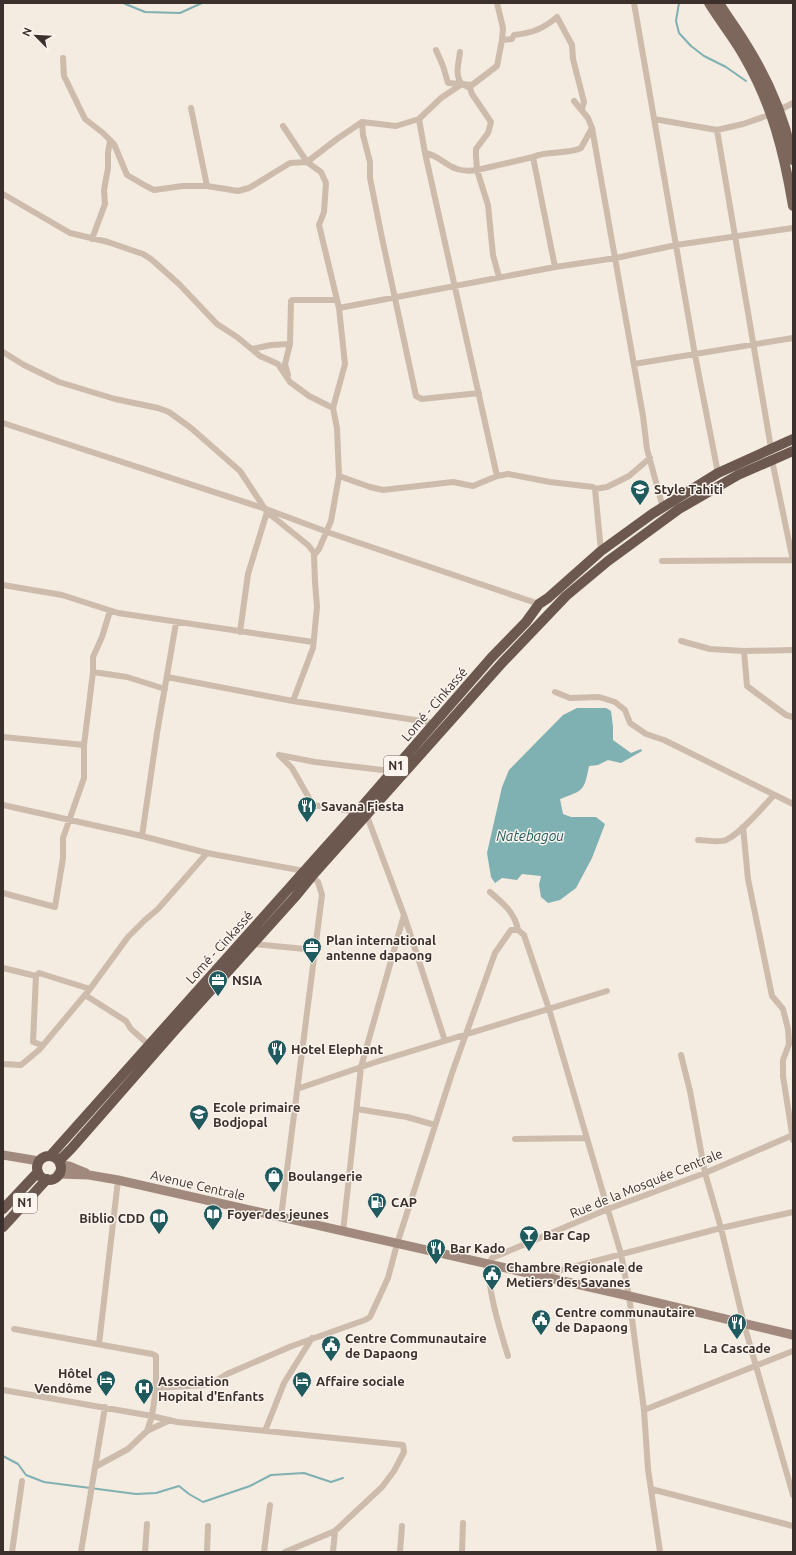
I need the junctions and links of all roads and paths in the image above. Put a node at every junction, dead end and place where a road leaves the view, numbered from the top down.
1 (497, 3) edge
2 (634, 3) edge
3 (709, 3) edge
4 (719, 3) edge
5 (502, 40) junction
6 (436, 50) dead end
7 (460, 52) dead end
8 (63, 58) dead end
9 (462, 84) junction
10 (574, 101) dead end
11 (793, 103) edge
12 (191, 108) dead end
13 (582, 109) junction
14 (775, 113) junction
15 (419, 119) junction
16 (654, 119) junction
17 (362, 122) junction
18 (283, 126) dead end
19 (592, 128) junction
20 (717, 130) junction
21 (110, 141) junction
22 (425, 153) junction
23 (315, 156) junction
24 (533, 157) junction
25 (793, 160) edge
26 (307, 162) junction
27 (314, 167) junction
28 (476, 170) junction
29 (207, 186) junction
30 (3, 194) edge
31 (793, 206) edge
32 (793, 228) edge
33 (736, 236) junction
34 (92, 239) junction
35 (676, 245) junction
36 (616, 258) junction
37 (555, 267) junction
38 (499, 277) junction
39 (455, 285) junction
40 (395, 298) junction
41 (337, 300) junction
42 (339, 308) junction
43 (793, 338) edge
44 (290, 344) junction
45 (753, 345) junction
46 (252, 349) junction
47 (3, 352) edge
48 (695, 355) junction
49 (634, 364) junction
50 (290, 382) junction
51 (479, 393) junction
52 (333, 408) junction
53 (3, 423) edge
54 (793, 439) edge
55 (771, 448) junction
56 (793, 451) edge
57 (650, 458) junction
58 (772, 460) junction
59 (718, 473) junction
60 (339, 476) junction
61 (497, 476) junction
62 (595, 489) junction
63 (663, 508) junction
64 (267, 511) junction
65 (326, 531) junction
66 (601, 551) junction
67 (315, 554) junction
68 (793, 560) edge
69 (662, 561) dead end
70 (3, 585) edge
71 (539, 604) junction
72 (110, 611) dead end
73 (176, 623) junction
74 (240, 632) junction
75 (681, 641) dead end
76 (313, 642) junction
77 (793, 650) edge
78 (744, 651) junction
79 (93, 672) junction
80 (167, 677) junction
81 (164, 689) junction
82 (554, 692) dead end
83 (293, 701) junction
84 (793, 717) edge
85 (434, 723) junction
86 (3, 737) edge
87 (84, 746) junction
88 (391, 771) junction
89 (774, 796) junction
90 (793, 804) edge
91 (3, 805) edge
92 (362, 814) junction
93 (69, 819) junction
94 (743, 827) junction
95 (142, 836) junction
96 (698, 840) dead end
97 (207, 853) junction
98 (308, 874) junction
99 (490, 892) dead end
100 (3, 893) edge
101 (404, 915) junction
102 (518, 930) junction
103 (253, 944) junction
104 (315, 950) junction
105 (3, 968) edge
106 (36, 976) junction
107 (90, 989) junction
108 (607, 991) dead end
109 (85, 995) junction
110 (549, 1009) junction
111 (172, 1026) junction
112 (466, 1035) junction
113 (445, 1041) junction
114 (42, 1045) junction
115 (149, 1045) junction
116 (681, 1054) dead end
117 (3, 1064) edge
118 (361, 1067) junction
119 (297, 1089) junction
120 (357, 1109) junction
121 (435, 1125) junction
122 (793, 1137) edge
123 (587, 1138) junction
124 (515, 1139) dead end
125 (3, 1155) edge
126 (57, 1164) junction
127 (38, 1168) junction
128 (705, 1173) junction
129 (47, 1179) junction
130 (118, 1180) junction
131 (608, 1208) junction
132 (3, 1209) edge
133 (793, 1212) edge
134 (281, 1217) junction
135 (3, 1227) edge
136 (721, 1228) junction
137 (344, 1232) junction
138 (397, 1244) junction
139 (621, 1254) junction
140 (489, 1265) junction
141 (538, 1276) junction
142 (629, 1296) junction
143 (744, 1324) junction
144 (14, 1329) dead end
145 (793, 1335) edge
146 (312, 1338) junction
147 (99, 1344) junction
148 (793, 1351) edge
149 (508, 1356) dead end
150 (756, 1366) junction
151 (156, 1388) junction
152 (3, 1390) edge
153 (105, 1407) junction
154 (644, 1410) junction
155 (152, 1416) junction
156 (170, 1420) junction
157 (148, 1431) junction
158 (266, 1431) junction
159 (95, 1467) junction
160 (22, 1481) dead end
161 (651, 1489) junction
162 (793, 1495) edge
163 (270, 1505) dead end
164 (463, 1523) dead end
165 (147, 1524) dead end
166 (208, 1526) dead end
167 (402, 1526) dead end
168 (793, 1526) edge
169 (335, 1531) junction
170 (12, 1552) edge
171 (81, 1552) edge
172 (145, 1552) edge
173 (207, 1552) edge
174 (264, 1552) edge
175 (285, 1552) edge
176 (333, 1552) edge
177 (400, 1552) edge
178 (462, 1552) edge
179 (660, 1552) edge

1 - 5 street
2 - 16 street
3 - 14 main road
4 - 14 main road
5 - 9 street
5 - 13 street
6 - 9 street
7 - 9 street
8 - 21 street
9 - 15 street
9 - 28 street
10 - 13 street
11 - 14 street
12 - 29 street
13 - 19 street
14 - 20 street
14 - 25 main road
14 - 31 main road
15 - 17 street
15 - 22 street
16 - 20 street
16 - 35 street
17 - 23 street
17 - 40 street
18 - 26 street
19 - 24 street
19 - 36 street
20 - 33 street
21 - 29 street
21 - 34 street
22 - 28 street
22 - 39 street
23 - 26 street
23 - 27 street
24 - 28 street
24 - 37 street
26 - 27 street
26 - 29 street
27 - 41 street
28 - 38 street
30 - 34 street
32 - 33 street
33 - 35 street
33 - 45 street
34 - 46 street
35 - 36 street
35 - 48 street
36 - 37 street
36 - 49 street
37 - 38 street
38 - 39 street
39 - 40 street
39 - 51 street
40 - 42 street
40 - 51 street
41 - 42 street
41 - 44 street
42 - 52 street
43 - 45 street
44 - 46 street
44 - 50 street
45 - 48 street
45 - 55 street
46 - 50 street
47 - 64 street
48 - 49 street
48 - 59 street
49 - 57 street
50 - 52 street
51 - 61 street
52 - 60 street
53 - 64 street
54 - 55 highway, Lomé - Cinkassé / N1
55 - 59 highway, Lomé - Cinkassé / N1
56 - 58 highway, Lomé - Cinkassé / N1
57 - 62 street
57 - 63 street
58 - 68 street
58 - 92 highway, Lomé - Cinkassé / N1
59 - 63 highway, Lomé - Cinkassé / N1
60 - 61 street
60 - 65 street
61 - 62 street
62 - 66 street
63 - 66 highway, Lomé - Cinkassé / N1
64 - 65 street
64 - 67 street
64 - 74 street
65 - 67 street
65 - 71 street
66 - 71 highway, Lomé - Cinkassé / N1
67 - 76 street
68 - 69 street
70 - 73 street
71 - 85 highway, Lomé - Cinkassé / N1
72 - 79 street
73 - 74 street
73 - 80 street
74 - 76 street
75 - 78 street
76 - 83 street
77 - 78 street
78 - 84 street
79 - 81 street
79 - 87 street
80 - 81 street
80 - 83 street
81 - 95 street
82 - 89 street
83 - 85 street
85 - 88 highway, Lomé - Cinkassé / N1
86 - 87 street
87 - 93 street
88 - 92 highway, Lomé - Cinkassé / N1
88 - 92 street
89 - 90 street
89 - 94 street
91 - 93 street
92 - 98 highway, Lomé - Cinkassé / N1
92 - 101 street
93 - 95 street
93 - 100 street
94 - 96 street
94 - 122 street
95 - 97 street
97 - 98 street
97 - 107 street
98 - 103 highway, Lomé - Cinkassé / N1
98 - 104 street
98 - 111 highway, Lomé - Cinkassé / N1
99 - 102 street
101 - 113 street
101 - 118 street
102 - 110 street
102 - 112 street
103 - 104 street
103 - 111 highway, Lomé - Cinkassé / N1
104 - 119 street
105 - 106 street
106 - 107 street
106 - 114 street
107 - 109 street
108 - 110 street
109 - 114 street
109 - 115 street
110 - 112 street
110 - 123 street
111 - 115 highway, Lomé - Cinkassé / N1
111 - 126 highway, Lomé - Cinkassé / N1
112 - 113 street
112 - 121 street
113 - 118 street
114 - 117 street
115 - 126 highway, Lomé - Cinkassé / N1
116 - 128 street
118 - 119 street
118 - 120 street
119 - 134 street
120 - 121 street
120 - 137 street
121 - 138 street
122 - 128 street, Rue de la Mosquée Centrale
123 - 124 street
123 - 131 street
125 - 127 main road
126 - 127 highway
126 - 129 highway
126 - 130 main road, Avenue Centrale
127 - 129 highway
127 - 132 highway, N1
128 - 131 street, Rue de la Mosquée Centrale
128 - 136 street
129 - 135 highway, N1
130 - 134 main road, Avenue Centrale
130 - 147 street
131 - 139 street
131 - 140 street, Rue de la Mosquée Centrale
133 - 136 street
134 - 137 main road, Avenue Centrale
136 - 139 street
136 - 143 street
137 - 138 main road, Avenue Centrale
138 - 140 main road, Avenue Centrale
138 - 146 street
139 - 141 street
139 - 142 street
140 - 141 main road, Avenue Centrale
140 - 149 street
141 - 142 main road, Avenue Centrale
142 - 143 main road, Avenue Centrale
142 - 154 street
143 - 145 main road, Avenue Centrale
143 - 150 street
144 - 147 street
146 - 151 street
146 - 158 street
147 - 151 street
148 - 150 street
150 - 154 street
150 - 162 street
151 - 155 street
152 - 153 street
153 - 155 street
153 - 159 street
154 - 161 street
155 - 156 street
155 - 157 street
156 - 157 street
156 - 158 street
157 - 159 street
158 - 169 street
159 - 171 street
160 - 170 street
161 - 168 street
161 - 179 street
163 - 174 street
164 - 178 street
165 - 172 street
166 - 173 street
167 - 177 street
169 - 175 street
169 - 176 street

